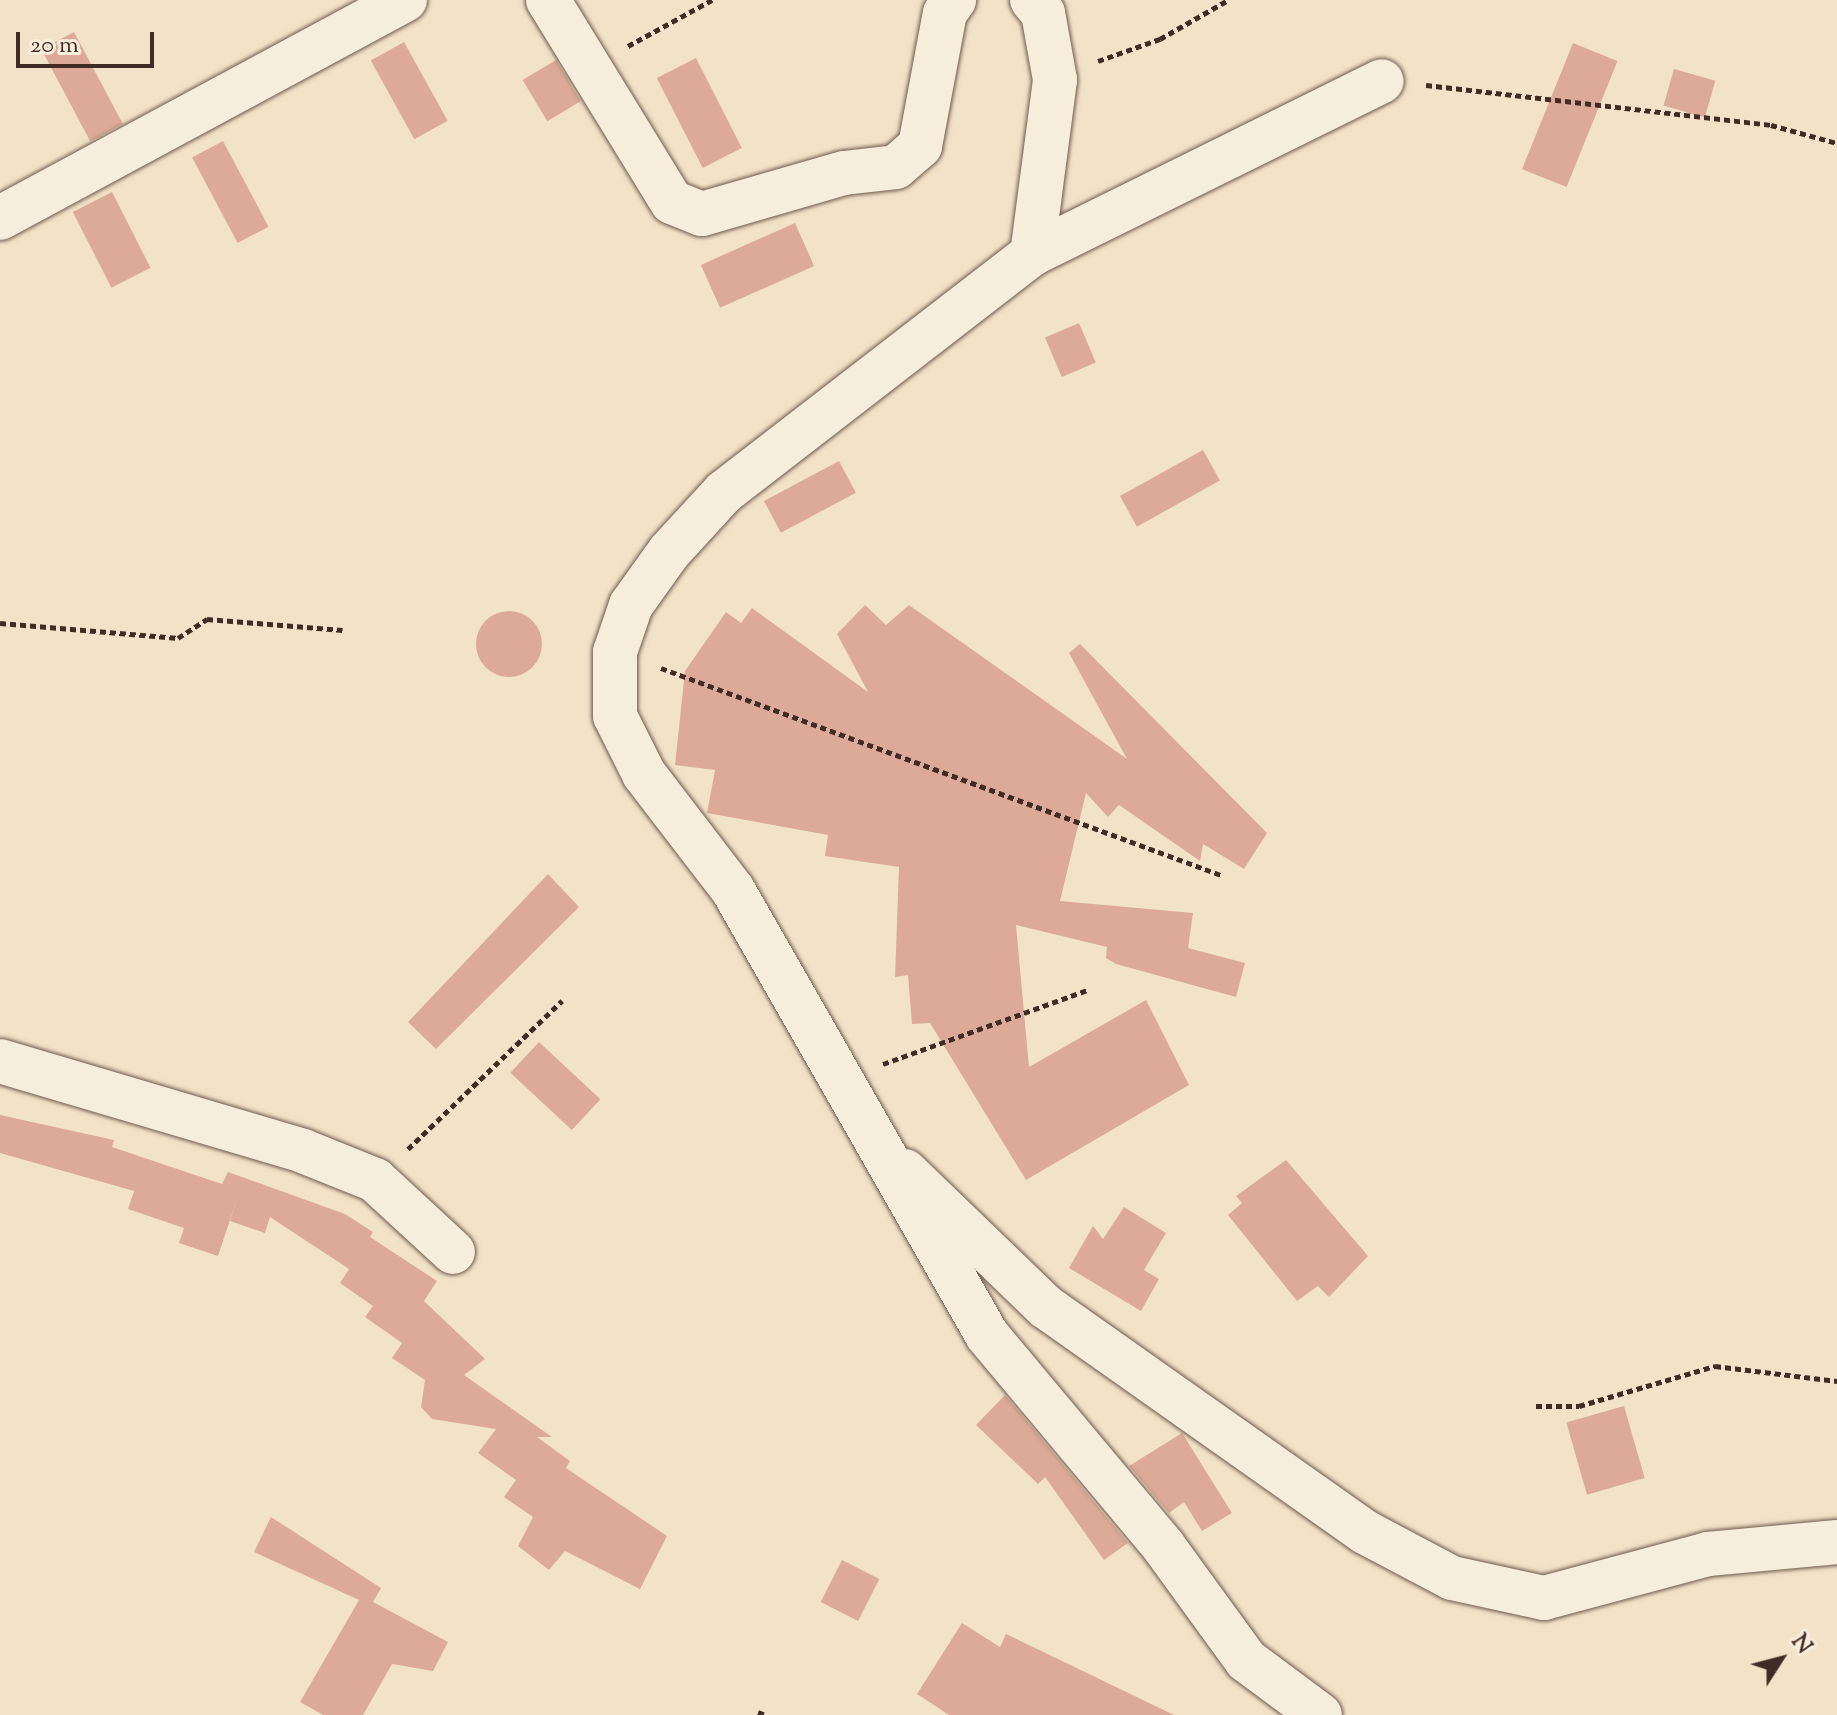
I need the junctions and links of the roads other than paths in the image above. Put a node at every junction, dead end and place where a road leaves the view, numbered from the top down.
1 (405, 0) edge
2 (548, 0) edge
3 (954, 0) edge
4 (1032, 0) edge
5 (1382, 81) road end
6 (0, 218) edge
7 (1032, 254) junction
8 (0, 1061) edge
9 (885, 1153) junction
10 (453, 1252) dead end
11 (1837, 1542) edge
12 (1320, 1715) edge

1 - 6 street
2 - 3 street
4 - 7 street
5 - 7 street
7 - 9 street
8 - 10 street
9 - 11 street
9 - 12 street

